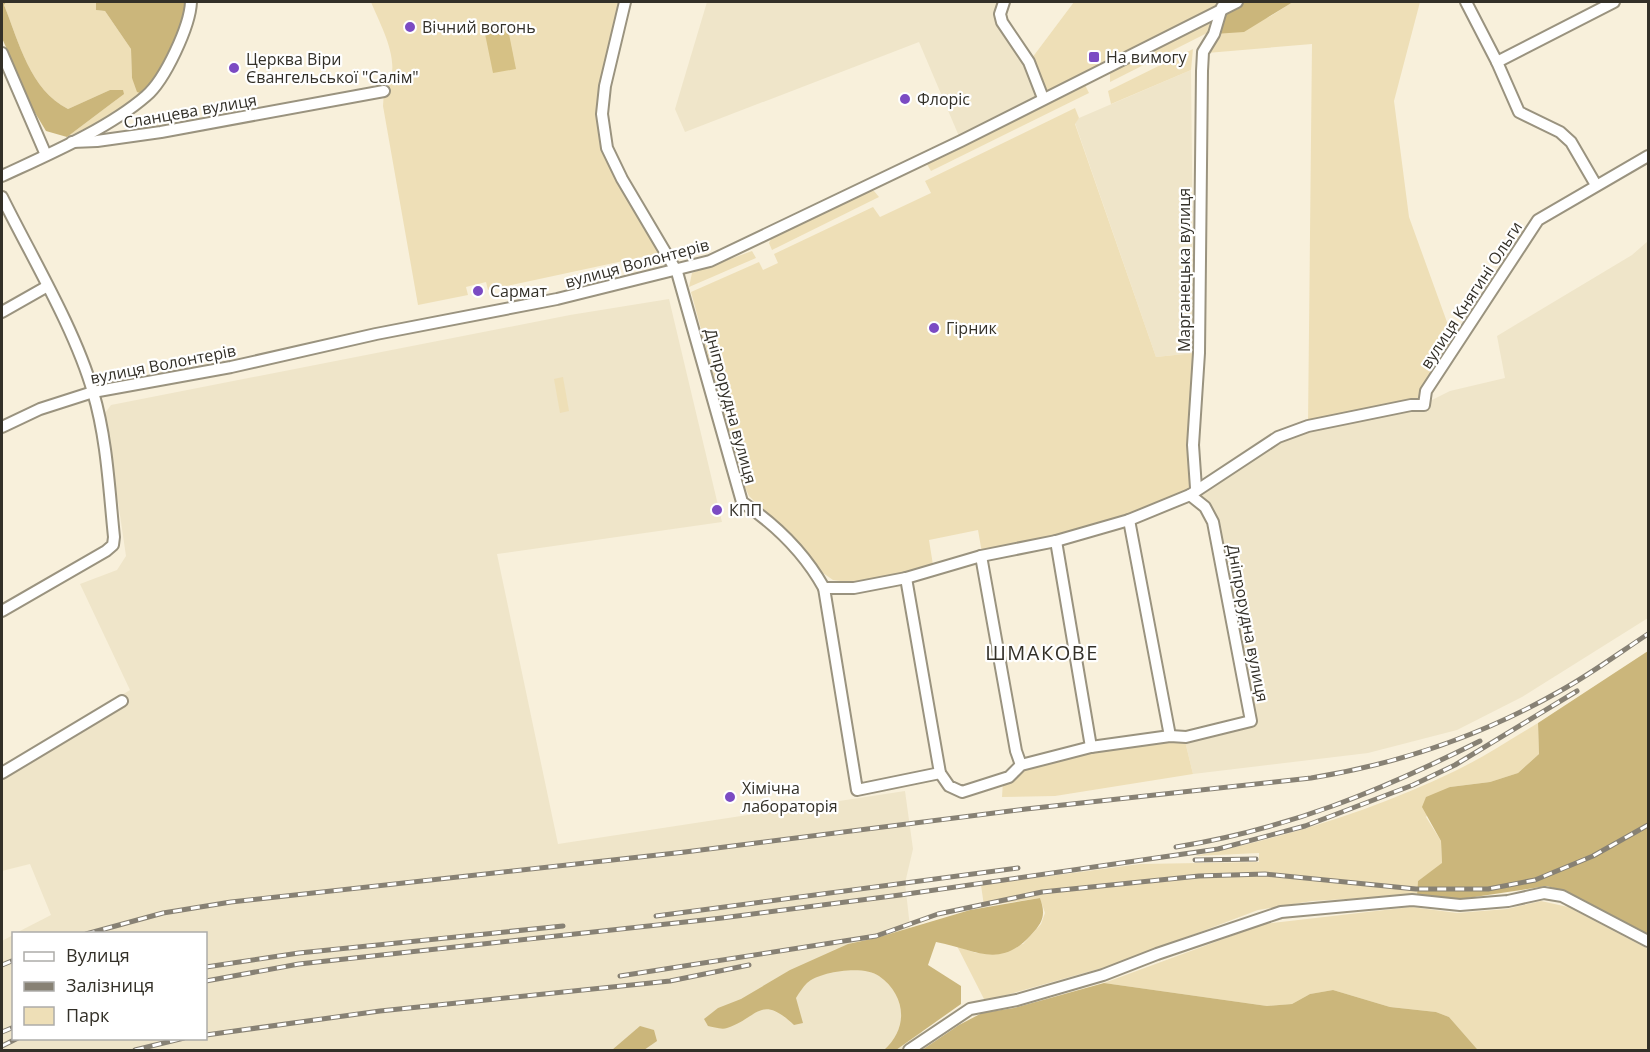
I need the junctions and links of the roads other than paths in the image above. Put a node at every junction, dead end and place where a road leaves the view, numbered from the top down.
1 (191, 2) edge
2 (625, 2) edge
3 (1004, 2) edge
4 (1237, 2) edge
5 (1466, 2) edge
6 (1614, 2) edge
7 (1222, 5) edge
8 (2, 53) edge
9 (1497, 62) junction
10 (384, 91) dead end
11 (1043, 98) junction
12 (72, 142) junction
13 (46, 155) junction
14 (1648, 156) edge
15 (2, 176) edge
16 (1596, 186) junction
17 (2, 197) edge
18 (677, 272) junction
19 (46, 287) junction
20 (2, 312) edge
21 (93, 392) junction
22 (2, 427) edge
23 (1193, 491) junction
24 (1129, 520) junction
25 (1056, 541) junction
26 (981, 556) junction
27 (906, 578) junction
28 (824, 588) junction
29 (2, 611) edge
30 (122, 701) dead end
31 (1170, 736) junction
32 (1091, 747) junction
33 (1021, 765) junction
34 (940, 772) junction
35 (2, 773) edge
36 (1648, 941) edge
37 (909, 1050) edge

1 - 12 street, Сланцева вулиця
2 - 18 street, Дніпрорудна вулиця
3 - 11 street
4 - 7 street, вулиця Волонтерів
5 - 9 street
6 - 9 street
7 - 11 street, вулиця Волонтерів
7 - 23 street, Марганецька вулиця
8 - 13 street
9 - 16 street
10 - 12 street, Сланцева вулиця
11 - 18 street, вулиця Волонтерів
12 - 13 street, Сланцева вулиця
13 - 15 street, Сланцева вулиця
14 - 16 street, вулиця Княгині Ольги
16 - 23 street, вулиця Княгині Ольги
17 - 19 street
18 - 21 street, вулиця Волонтерів
18 - 28 street, Дніпрорудна вулиця
19 - 20 street
19 - 21 street
21 - 22 street, вулиця Волонтерів
21 - 29 street
23 - 24 street
23 - 31 street, Дніпрорудна вулиця
24 - 25 street
24 - 31 street
25 - 26 street
25 - 32 street
26 - 27 street
26 - 33 street
27 - 28 street
27 - 34 street
28 - 34 street, Дніпрорудна вулиця
30 - 35 street
31 - 32 street, Дніпрорудна вулиця
32 - 33 street, Дніпрорудна вулиця
33 - 34 street, Дніпрорудна вулиця
36 - 37 street

